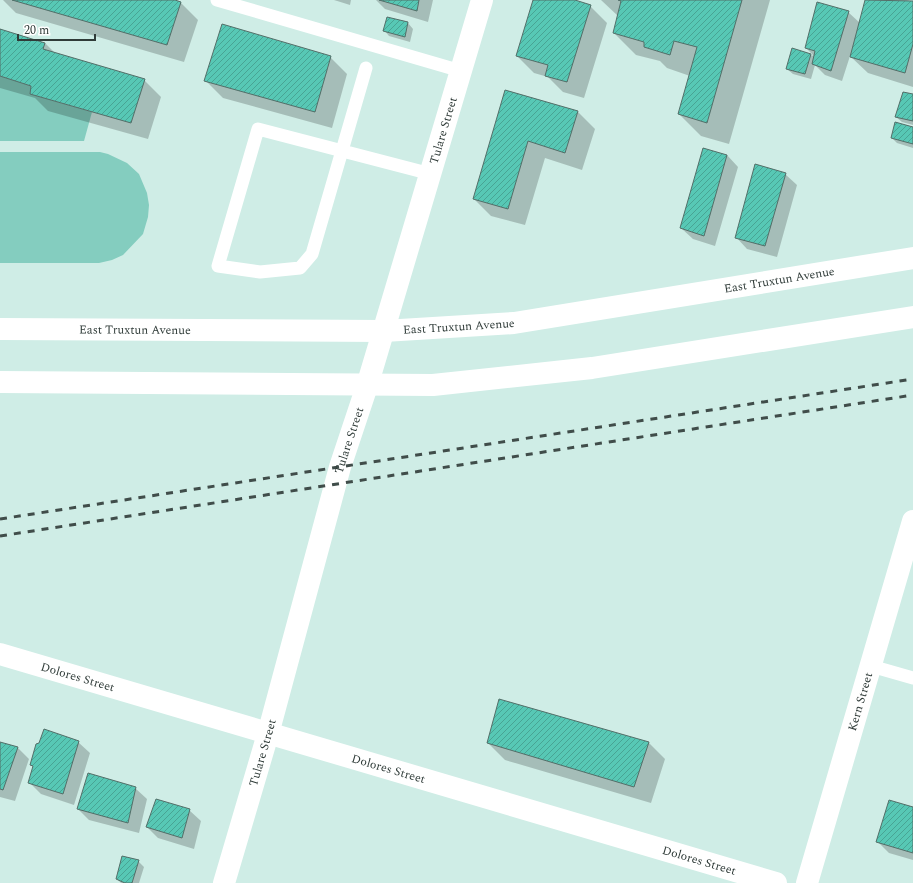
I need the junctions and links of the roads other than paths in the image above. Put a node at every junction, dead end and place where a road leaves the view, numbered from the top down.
1 (217, 0) edge
2 (482, 0) edge
3 (366, 68) dead end
4 (461, 71) junction
5 (343, 151) junction
6 (431, 174) junction
7 (913, 258) edge
8 (913, 317) edge
9 (0, 329) edge
10 (384, 331) junction
11 (0, 382) edge
12 (367, 386) junction
13 (913, 521) edge
14 (0, 654) edge
15 (871, 666) junction
16 (913, 678) edge
17 (268, 734) junction
18 (224, 883) edge
19 (776, 883) edge
20 (807, 883) edge

1 - 4 lane
2 - 4 street, Tulare Street
3 - 5 lane
4 - 6 street, Tulare Street
5 - 5 lane
5 - 6 lane
6 - 10 street, Tulare Street
7 - 10 street, East Truxtun Avenue
8 - 12 street
9 - 10 street, East Truxtun Avenue
10 - 12 street, Tulare Street
11 - 12 street
12 - 17 street, Tulare Street
13 - 15 street, Kern Street
14 - 17 street, Dolores Street
15 - 16 lane
15 - 20 street, Kern Street
17 - 18 street, Tulare Street
17 - 19 street, Dolores Street

